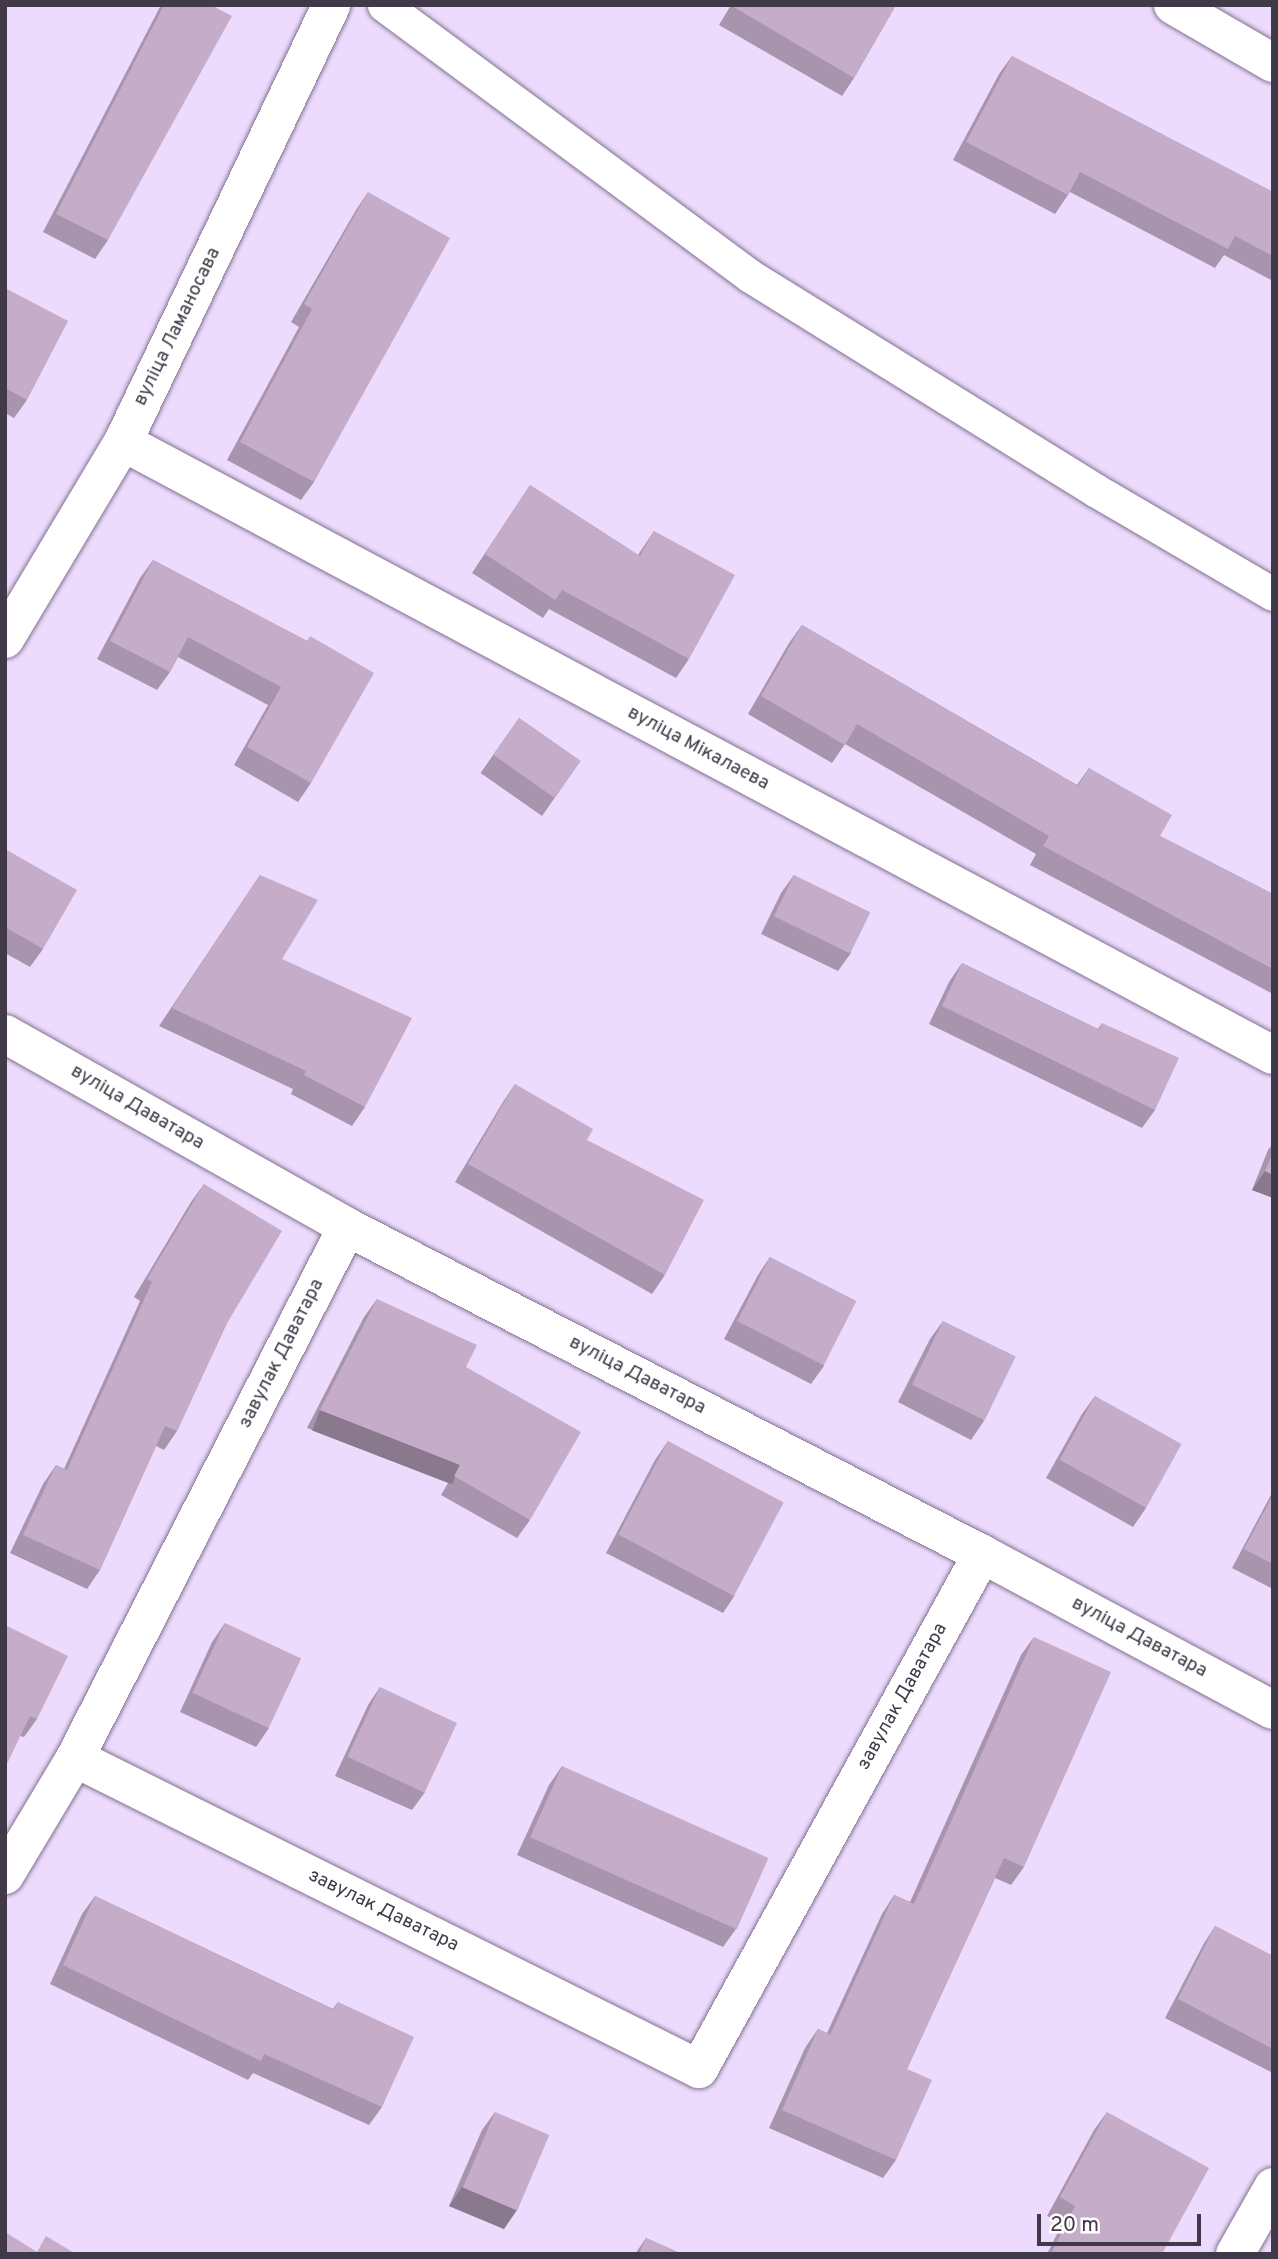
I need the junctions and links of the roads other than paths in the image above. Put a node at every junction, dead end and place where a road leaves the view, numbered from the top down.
1 (331, 5) edge
2 (384, 5) edge
3 (1173, 5) edge
4 (1273, 63) edge
5 (123, 442) junction
6 (1273, 594) edge
7 (5, 639) edge
8 (5, 1034) edge
9 (1273, 1055) edge
10 (347, 1227) junction
11 (982, 1554) junction
12 (1273, 1710) edge
13 (75, 1758) junction
14 (5, 1875) edge
15 (1273, 2187) edge
16 (1235, 2254) edge

1 - 5 street, вуліца Ламаносава
2 - 6 lane
3 - 4 street
5 - 7 street, вуліца Ламаносава
5 - 9 street, вуліца Мікалаева
8 - 10 street, вуліца Даватара
10 - 11 street, вуліца Даватара
10 - 13 street, завулак Даватара
11 - 12 street, вуліца Даватара
11 - 13 street, завулак Даватара
13 - 14 street
15 - 16 street

